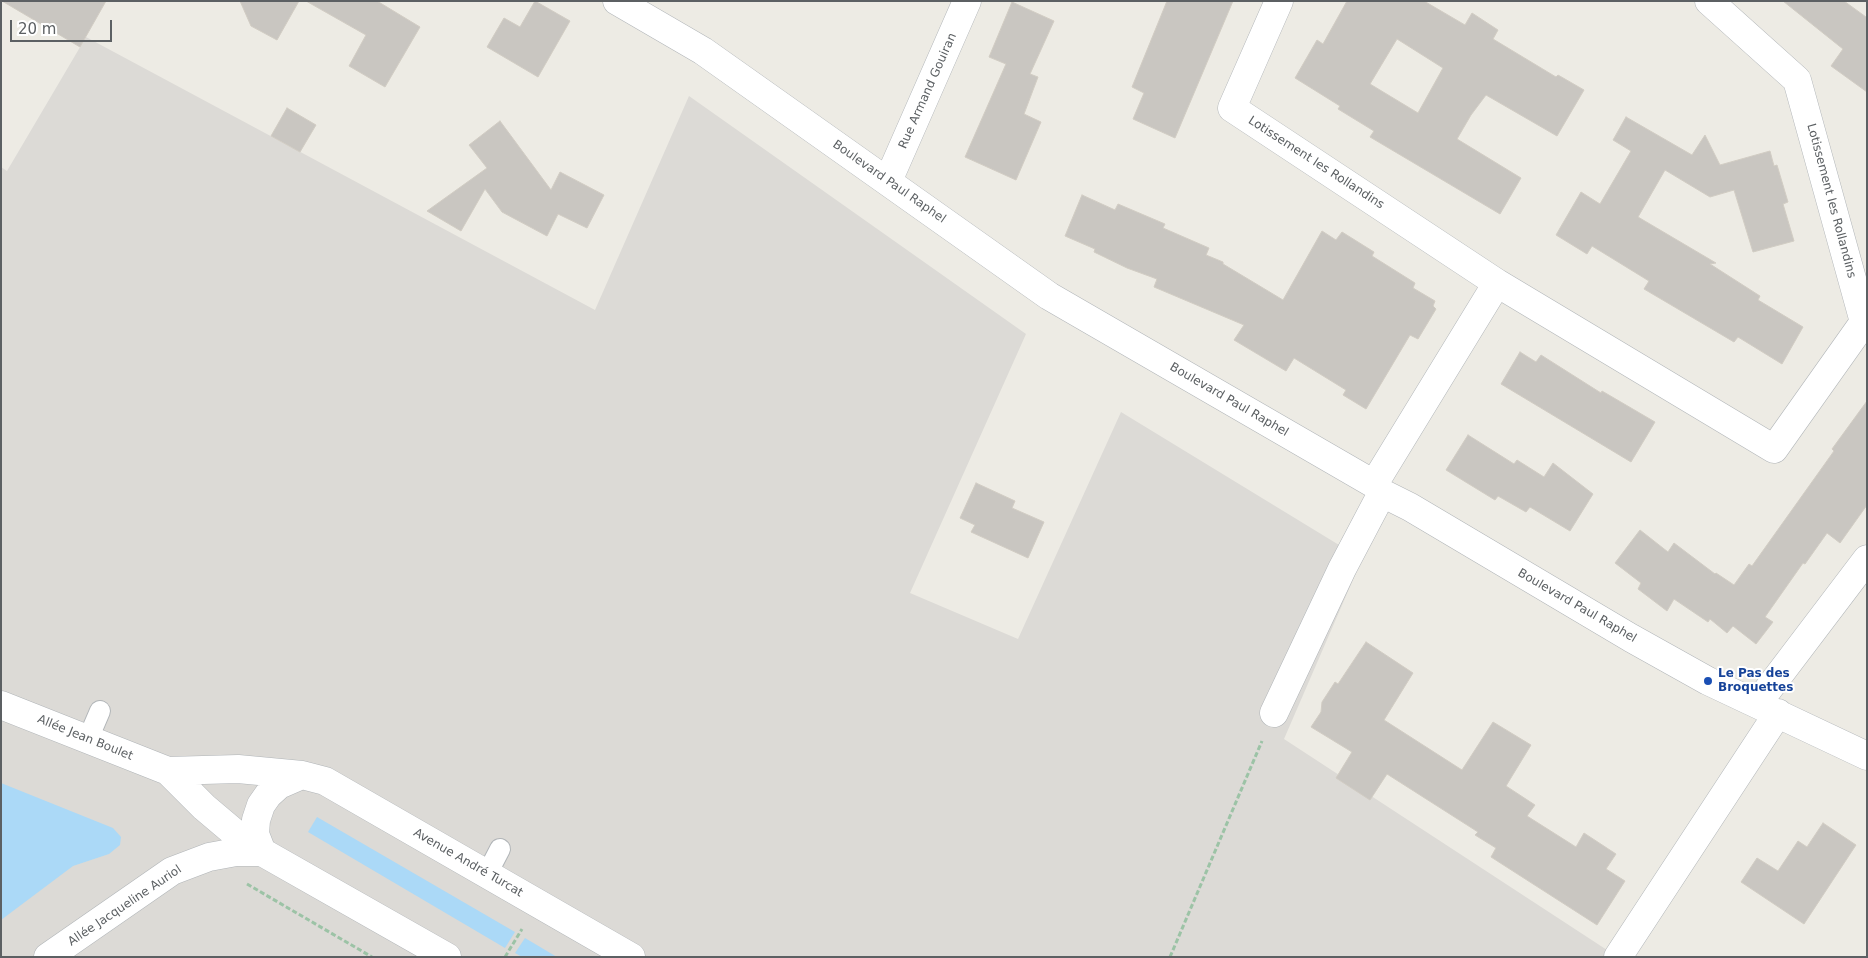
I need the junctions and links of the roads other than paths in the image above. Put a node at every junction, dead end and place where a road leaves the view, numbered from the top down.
1 (617, 1) edge
2 (967, 1) edge
3 (1279, 1) edge
4 (1709, 1) edge
5 (888, 181) junction
6 (1498, 283) junction
7 (1378, 488) junction
8 (1867, 559) edge
9 (1, 705) edge
10 (1767, 709) junction
11 (100, 711) dead end
12 (1274, 713) road end
13 (88, 740) junction
14 (1867, 756) edge
15 (168, 771) junction
16 (302, 774) junction
17 (500, 849) dead end
18 (262, 852) junction
19 (487, 874) junction
20 (48, 957) edge
21 (447, 957) edge
22 (631, 957) edge
23 (1618, 957) edge

1 - 5 street, Boulevard Paul Raphel
2 - 5 street, Rue Armand Gouiran
3 - 6 street, Lotissement les Rollandins
4 - 6 street, Lotissement les Rollandins
5 - 7 street, Boulevard Paul Raphel
6 - 7 street
7 - 10 street, Boulevard Paul Raphel
7 - 12 street
8 - 10 street
9 - 13 street, Allée Jean Boulet
10 - 14 street, Boulevard Paul Raphel
10 - 23 street
11 - 13 lane
13 - 15 street, Allée Jean Boulet
15 - 16 street, Avenue André Turcat
15 - 18 street
16 - 18 street
16 - 19 street, Avenue André Turcat
17 - 19 lane
18 - 20 street, Allée Jacqueline Auriol
18 - 21 street
19 - 22 street, Avenue André Turcat

